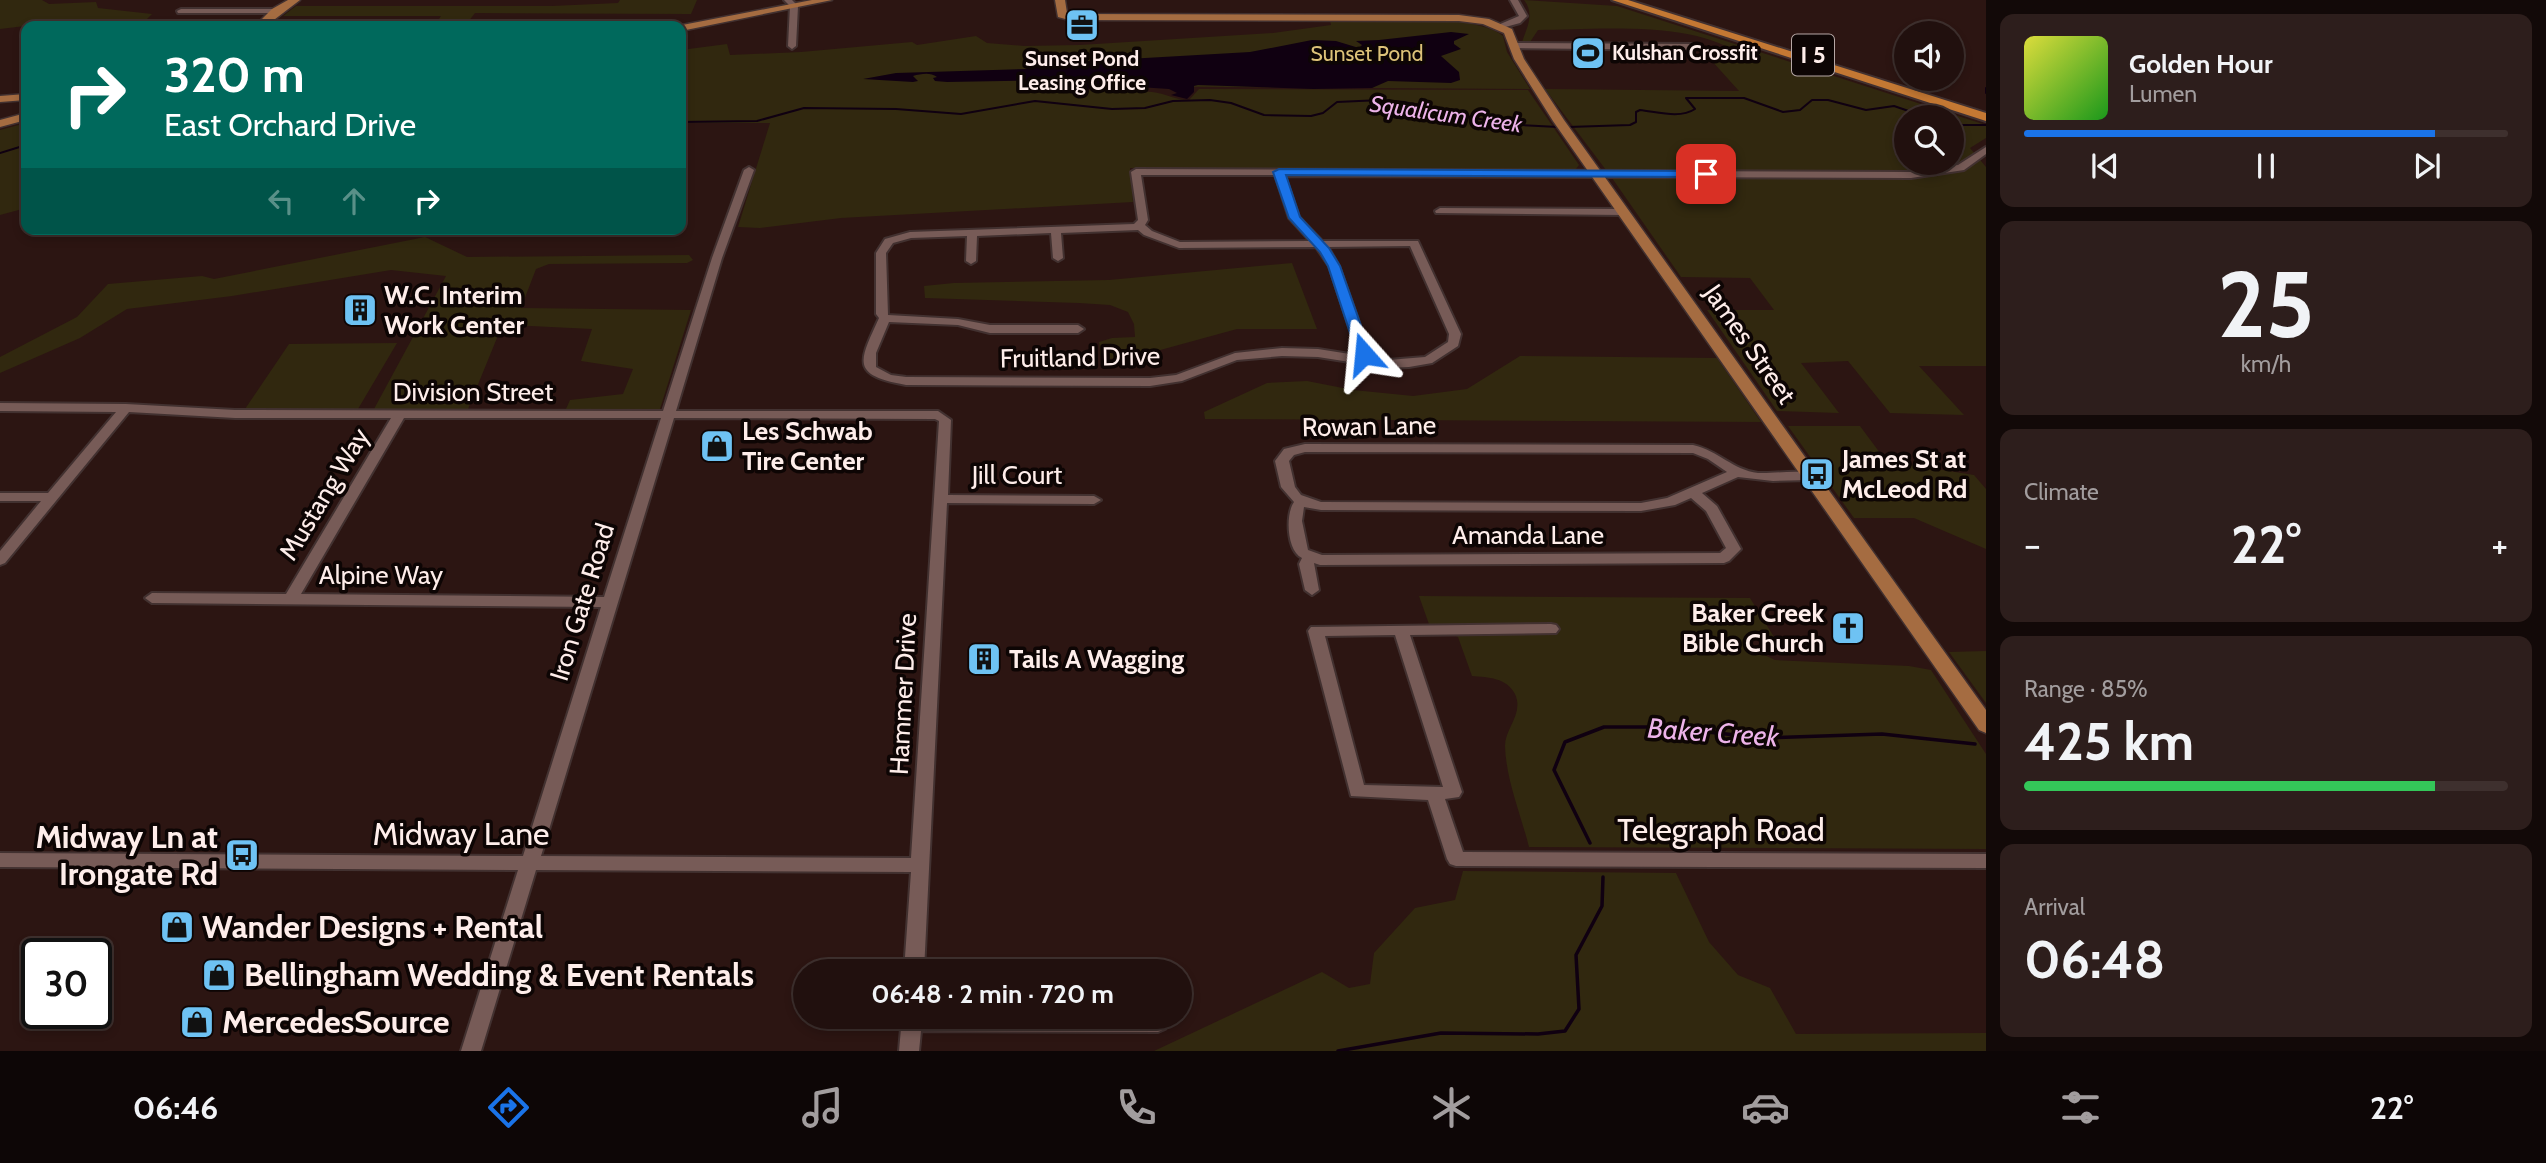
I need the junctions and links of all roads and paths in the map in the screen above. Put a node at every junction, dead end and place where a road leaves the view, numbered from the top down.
1 (283, 0) edge
2 (295, 0) edge
3 (827, 0) edge
4 (1060, 0) edge
5 (1514, 0) edge
6 (1607, 0) edge
7 (1617, 0) edge
8 (1640, 0) edge
9 (791, 3) edge
10 (181, 11) dead end
11 (276, 11) junction
12 (1661, 14) junction
13 (265, 21) edge
14 (686, 26) edge
15 (1502, 27) junction
16 (792, 46) dead end
17 (1515, 46) junction
18 (1692, 47) dead end
19 (21, 97) edge
20 (0, 99) edge
21 (1986, 109) edge
22 (1986, 117) edge
23 (21, 118) edge
24 (0, 124) edge
25 (1986, 150) edge
26 (750, 170) dead end
27 (1279, 172) junction
28 (1598, 174) junction
29 (1440, 211) dead end
30 (1624, 212) junction
31 (1140, 226) junction
32 (1056, 230) junction
33 (972, 233) junction
34 (1317, 243) junction
35 (1058, 258) dead end
36 (971, 261) dead end
37 (884, 317) junction
38 (1078, 329) dead end
39 (1363, 360) junction
40 (0, 407) edge
41 (127, 408) junction
42 (400, 414) junction
43 (668, 414) junction
44 (945, 420) joint
45 (1738, 472) junction
46 (1810, 476) junction
47 (1693, 493) junction
48 (0, 498) edge
49 (51, 498) junction
50 (940, 499) junction
51 (1094, 499) dead end
52 (1300, 503) junction
53 (1310, 556) junction
54 (0, 560) edge
55 (1312, 590) dead end
56 (152, 598) dead end
57 (290, 599) junction
58 (609, 602) junction
59 (1551, 629) dead end
60 (1401, 630) junction
61 (1986, 725) edge
62 (1435, 794) junction
63 (0, 860) edge
64 (1986, 861) edge
65 (528, 865) junction
66 (921, 865) junction
67 (915, 959) edge
68 (911, 1029) edge
69 (471, 1051) edge
70 (909, 1051) edge

1 - 11 main road
2 - 11 main road
3 - 9 main road
4 - 15 main road
5 - 15 street
6 - 12 highway
7 - 12 highway, I 5
8 - 21 highway, I 5
9 - 14 main road
9 - 16 street
10 - 11 street
11 - 13 main road
12 - 22 highway, I 5
15 - 17 main road, James Street
17 - 18 street
17 - 28 main road, James Street
19 - 20 main road
23 - 24 main road
25 - 28 street
26 - 43 street, Iron Gate Road
27 - 28 street
27 - 31 street
27 - 34 street
28 - 30 main road, James Street
29 - 30 street
30 - 46 main road, James Street
31 - 32 street, Fruitland Drive
31 - 34 street, Fruitland Drive
32 - 33 street, Fruitland Drive
32 - 35 street
33 - 36 street
33 - 37 street, Fruitland Drive
34 - 39 street
34 - 39 street, Fruitland Drive
37 - 38 street
37 - 39 street, Fruitland Drive
40 - 41 street, Division Street
41 - 42 street, Division Street
41 - 49 street
42 - 43 street, Division Street
42 - 57 street, Mustang Way
43 - 44 street, Division Street
43 - 58 street, Iron Gate Road
44 - 50 street, Hammer Drive
45 - 46 street, Rowan Lane
45 - 47 street
45 - 52 street, Rowan Lane
46 - 61 main road, James Street
47 - 52 street
47 - 53 street, Amanda Lane
48 - 49 street
49 - 54 street
50 - 51 street, Jill Court
50 - 66 street, Hammer Drive
52 - 53 street
53 - 55 street
56 - 57 street, Alpine Way
57 - 58 street, Alpine Way
58 - 65 street, Iron Gate Road
59 - 60 street
60 - 62 street
60 - 62 street
62 - 64 street, Telegraph Road
63 - 65 street, Midway Lane
65 - 66 street, Midway Lane
65 - 69 street, Iron Gate Road
66 - 67 street, Hammer Drive
68 - 70 street

